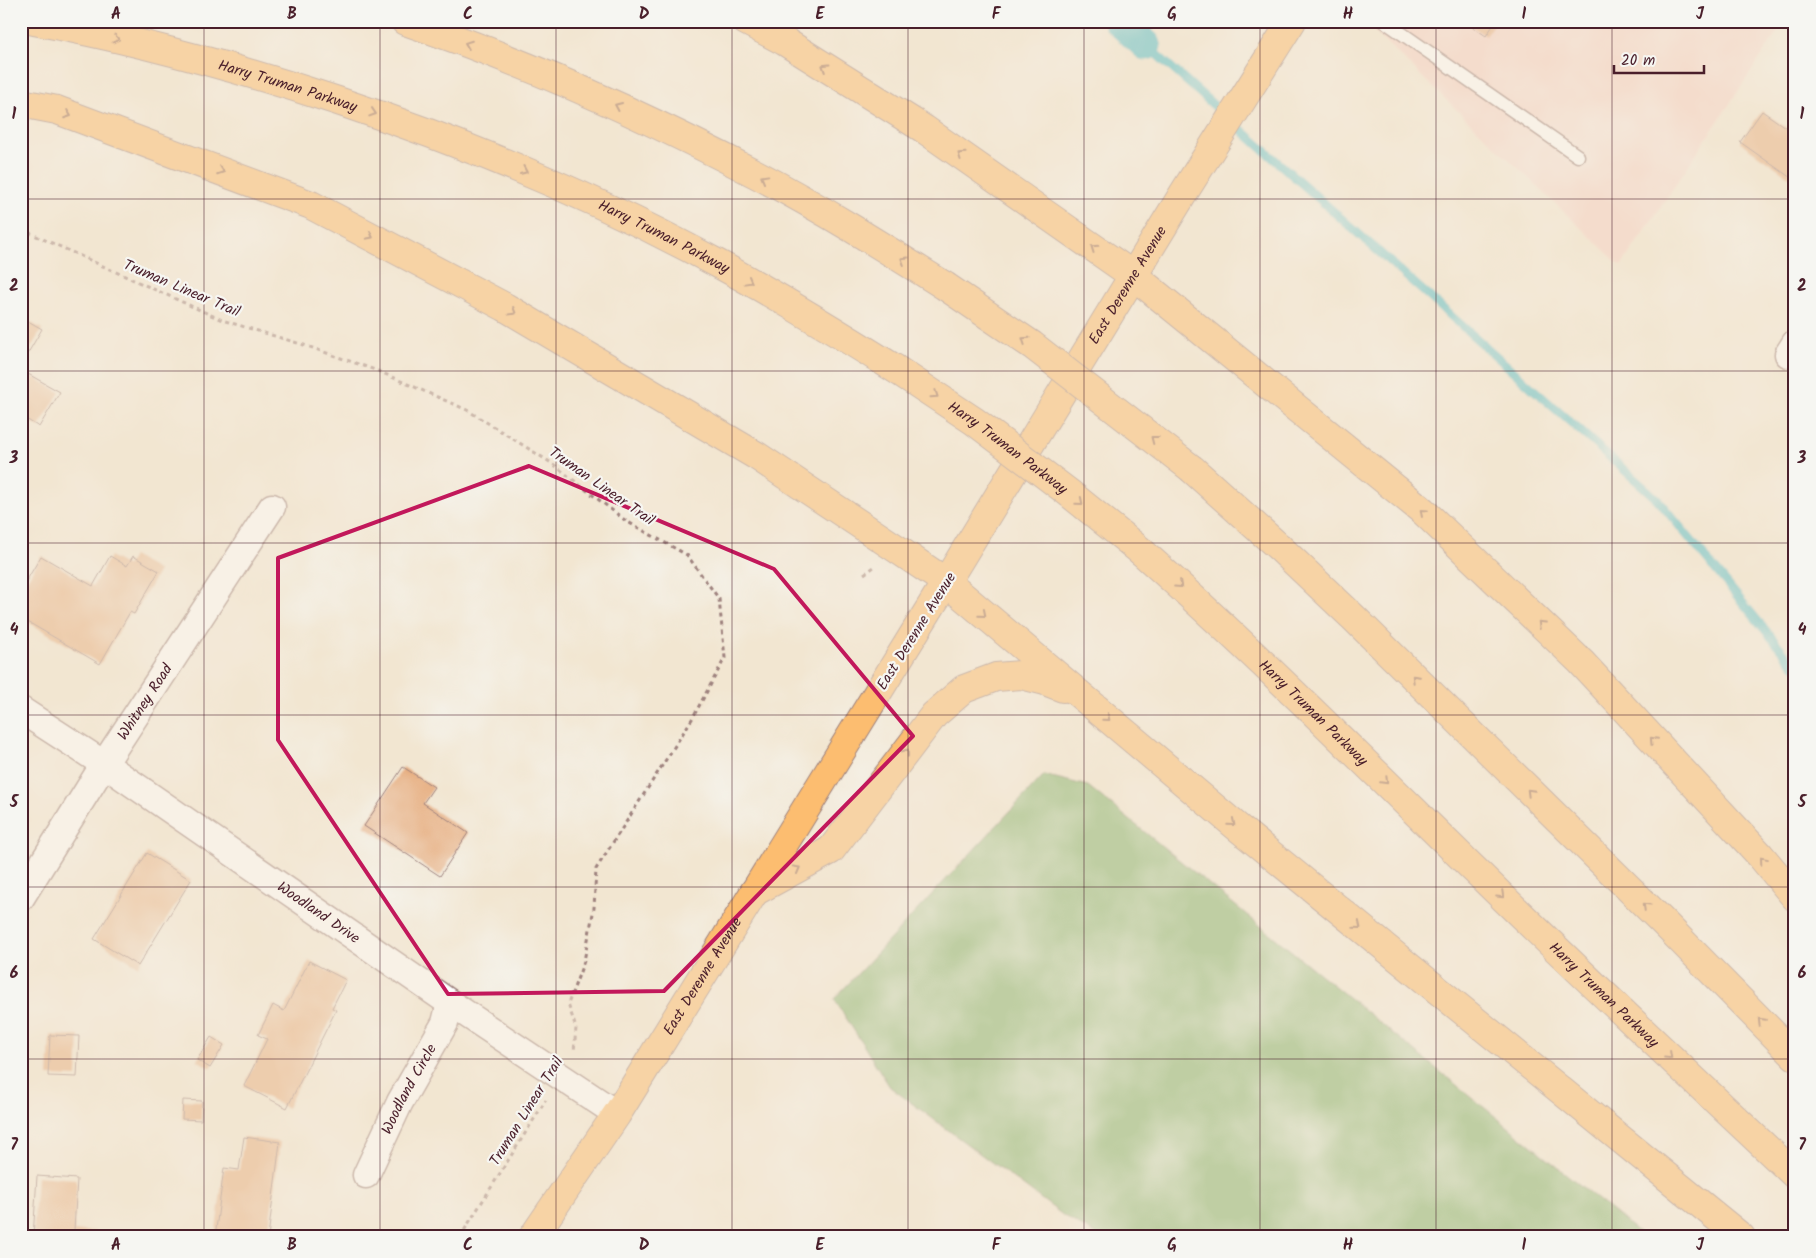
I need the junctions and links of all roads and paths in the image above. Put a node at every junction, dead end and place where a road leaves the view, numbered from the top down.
1 (34, 21) edge
2 (405, 21) edge
3 (746, 21) edge
4 (1292, 21) edge
5 (1384, 21) edge
6 (21, 103) edge
7 (1578, 156) dead end
8 (21, 230) edge
9 (1134, 276) junction
10 (272, 507) dead end
11 (946, 582) junction
12 (1080, 695) junction
13 (21, 710) edge
14 (104, 764) junction
15 (754, 892) junction
16 (1795, 897) edge
17 (21, 898) edge
18 (450, 1004) junction
19 (1795, 1056) edge
20 (561, 1077) junction
21 (617, 1114) junction
22 (366, 1175) dead end
23 (1795, 1175) edge
24 (460, 1237) edge
25 (533, 1237) edge
26 (1741, 1237) edge

1 -> 23 main road, Harry Truman Parkway, bridge
19 -> 2 main road, bridge
9 -> 3 main road
4 - 9 main road, East Derenne Avenue
5 - 7 lane
6 -> 11 main road
8 - 20 path, Truman Linear Trail
9 - 11 main road, East Derenne Avenue
16 -> 9 main road
10 - 14 street, Whitney Road
11 -> 12 main road
11 - 15 main road, East Derenne Avenue
15 -> 12 main road
12 -> 26 main road
13 - 14 street, Woodland Drive
14 - 17 street, Whitney Road
14 - 18 street, Woodland Drive
15 - 21 main road, East Derenne Avenue
18 - 20 street, Woodland Drive
18 - 22 street, Woodland Circle
20 - 21 street, Woodland Drive
20 - 24 path, Truman Linear Trail
21 - 25 main road, East Derenne Avenue

